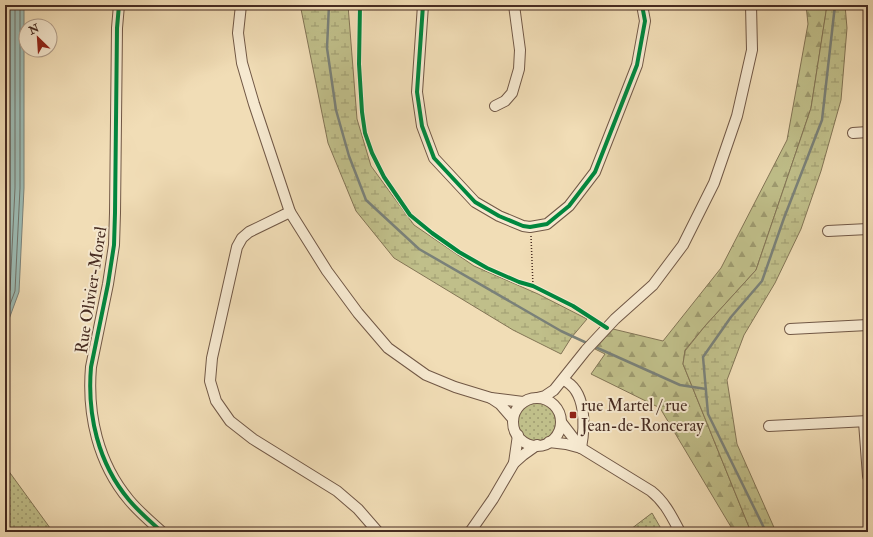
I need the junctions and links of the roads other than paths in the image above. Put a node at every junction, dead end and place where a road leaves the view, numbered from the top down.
1 (119, 5) edge
2 (241, 5) edge
3 (423, 5) edge
4 (514, 5) edge
5 (642, 5) edge
6 (751, 5) edge
7 (495, 106) dead end
8 (868, 132) edge
9 (853, 133) dead end
10 (290, 212) junction
11 (868, 229) edge
12 (828, 231) dead end
13 (868, 325) edge
14 (790, 329) dead end
15 (563, 380) junction
16 (491, 398) junction
17 (537, 398) junction
18 (523, 402) junction
19 (558, 410) junction
20 (513, 419) junction
21 (866, 421) edge
22 (561, 422) junction
23 (768, 426) dead end
24 (518, 435) junction
25 (549, 442) junction
26 (537, 446) junction
27 (581, 448) junction
28 (514, 463) junction
29 (868, 476) edge
30 (162, 532) edge
31 (378, 532) edge
32 (470, 532) edge
33 (680, 532) edge

1 - 30 street, Rue Olivier-Morel
2 - 10 street
3 - 5 street
4 - 7 street
6 - 15 street
8 - 9 street
10 - 16 street
10 - 31 street
11 - 12 street
13 - 14 street
15 - 17 street
15 - 19 street
15 - 27 street
16 - 18 street
16 - 20 street
17 - 18 street
17 - 19 street
18 - 20 street
19 - 22 street
20 - 24 street
21 - 23 street
21 - 29 street
22 - 25 street
22 - 27 street
24 - 26 street
24 - 28 street
25 - 26 street
25 - 27 street
26 - 28 street
27 - 33 street
28 - 32 street

